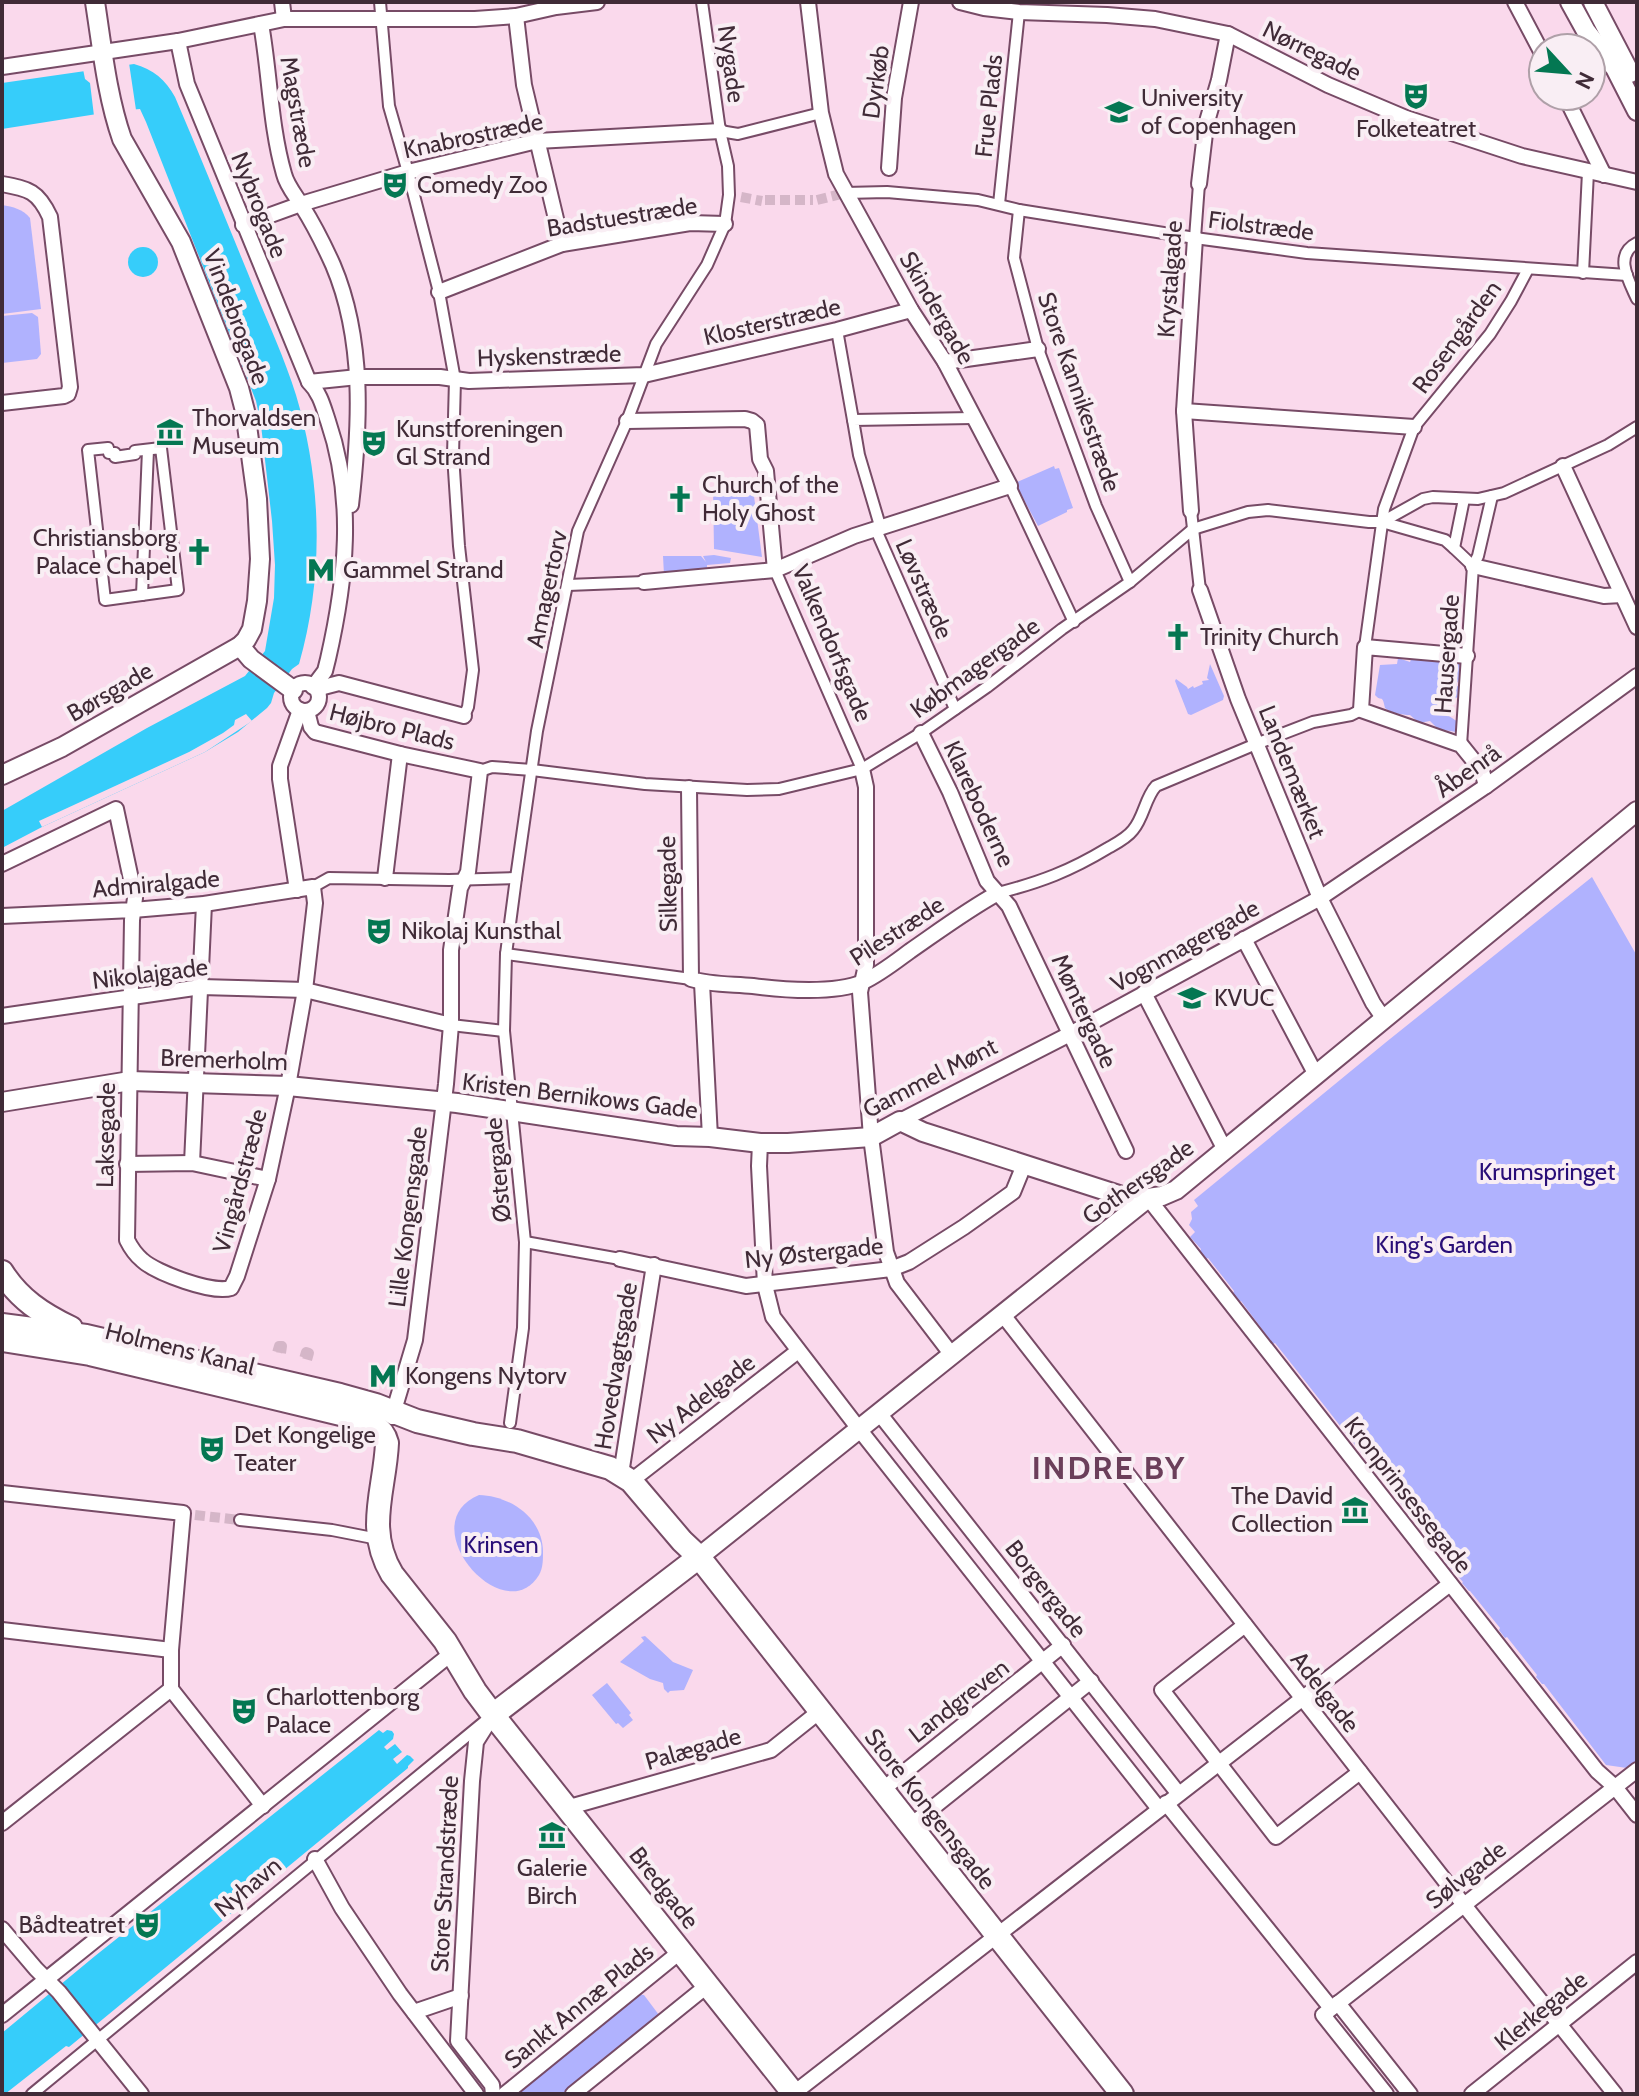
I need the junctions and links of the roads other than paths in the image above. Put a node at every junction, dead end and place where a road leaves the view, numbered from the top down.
1 (95, 2) edge
2 (282, 2) edge
3 (380, 2) edge
4 (597, 2) edge
5 (702, 2) edge
6 (808, 2) edge
7 (911, 2) edge
8 (960, 2) edge
9 (1515, 2) edge
10 (1570, 2) edge
11 (1593, 2) edge
12 (984, 5) edge
13 (530, 7) edge
14 (1107, 9) edge
15 (1019, 12) junction
16 (516, 16) junction
17 (284, 19) junction
18 (382, 19) junction
19 (261, 24) junction
20 (1531, 32) edge
21 (1228, 34) junction
22 (178, 41) junction
23 (104, 60) junction
24 (2, 67) edge
25 (1637, 86) edge
26 (1637, 111) edge
27 (1573, 112) edge
28 (821, 113) junction
29 (720, 131) junction
30 (537, 141) junction
31 (889, 168) dead end
32 (408, 172) junction
33 (1588, 172) junction
34 (1604, 175) junction
35 (1637, 182) edge
36 (2, 184) edge
37 (1199, 184) joint
38 (845, 193) junction
39 (729, 195) junction
40 (741, 197) tunnel mouth
41 (301, 204) junction
42 (999, 204) junction
43 (1019, 210) junction
44 (725, 224) junction
45 (243, 225) junction
46 (1195, 238) junction
47 (1637, 243) edge
48 (562, 244) junction
49 (1528, 269) junction
50 (1583, 273) junction
51 (1627, 275) junction
52 (439, 292) junction
53 (1637, 299) edge
54 (911, 310) junction
55 (837, 330) junction
56 (1038, 349) junction
57 (945, 362) junction
58 (644, 375) junction
59 (358, 377) junction
60 (455, 380) junction
61 (309, 382) junction
62 (2, 403) edge
63 (1184, 411) junction
64 (973, 418) junction
65 (853, 420) junction
66 (627, 421) junction
67 (1414, 427) junction
68 (1637, 427) edge
69 (148, 450) junction
70 (1563, 466) junction
71 (1010, 486) junction
72 (1498, 495) junction
73 (1464, 499) junction
74 (1191, 511) joint
75 (345, 515) junction
76 (1382, 522) junction
77 (1193, 529) junction
78 (878, 530) junction
79 (1454, 548) junction
80 (1473, 566) junction
81 (775, 570) junction
82 (644, 582) joint
83 (1130, 582) junction
84 (568, 585) junction
85 (1200, 590) joint
86 (142, 595) junction
87 (1622, 595) junction
88 (1074, 622) junction
89 (1637, 627) edge
90 (240, 646) junction
91 (1365, 647) junction
92 (1467, 656) junction
93 (1637, 676) edge
94 (288, 686) junction
95 (315, 688) junction
96 (955, 709) junction
97 (1361, 710) junction
98 (303, 711) junction
99 (464, 716) joint
100 (921, 733) junction
101 (1256, 744) junction
102 (1461, 745) junction
103 (400, 754) junction
104 (862, 769) junction
105 (532, 770) junction
106 (480, 771) junction
107 (2, 775) edge
108 (1486, 786) junction
109 (689, 788) junction
110 (1637, 811) edge
111 (2, 864) edge
112 (385, 878) junction
113 (466, 878) junction
114 (516, 878) junction
115 (313, 887) junction
116 (297, 890) junction
117 (998, 893) junction
118 (1320, 898) junction
119 (204, 904) junction
120 (133, 910) junction
121 (2, 916) edge
122 (1244, 939) junction
123 (506, 954) junction
124 (697, 981) junction
125 (863, 982) junction
126 (201, 987) junction
127 (305, 990) junction
128 (1144, 993) junction
129 (131, 997) junction
130 (2, 1016) edge
131 (1384, 1019) junction
132 (451, 1025) junction
133 (504, 1031) junction
134 (1070, 1034) junction
135 (1316, 1075) junction
136 (130, 1081) junction
137 (196, 1084) junction
138 (288, 1086) junction
139 (2, 1102) edge
140 (444, 1102) junction
141 (513, 1112) junction
142 (900, 1121) junction
143 (710, 1137) junction
144 (871, 1137) junction
145 (760, 1143) junction
146 (1225, 1150) junction
147 (1126, 1151) dead end
148 (192, 1163) junction
149 (127, 1164) junction
150 (1024, 1165) junction
151 (268, 1179) junction
152 (1148, 1198) junction
153 (525, 1242) junction
154 (620, 1259) joint
155 (654, 1265) junction
156 (891, 1269) junction
157 (2, 1272) edge
158 (765, 1285) junction
159 (231, 1288) joint
160 (1003, 1315) junction
161 (2, 1325) edge
162 (86, 1336) junction
163 (2, 1340) edge
164 (798, 1351) junction
165 (952, 1355) junction
166 (342, 1405) junction
167 (393, 1412) junction
168 (879, 1413) junction
169 (510, 1423) dead end
170 (436, 1426) junction
171 (859, 1429) junction
172 (386, 1437) junction
173 (626, 1478) junction
174 (2, 1493) edge
175 (240, 1520) tunnel mouth
176 (973, 1532) junction
177 (378, 1539) junction
178 (952, 1549) junction
179 (699, 1557) junction
180 (1450, 1584) junction
181 (1245, 1625) junction
182 (2, 1630) edge
183 (1063, 1645) junction
184 (171, 1650) junction
185 (452, 1653) junction
186 (1042, 1663) junction
187 (1091, 1681) junction
188 (171, 1689) junction
189 (1070, 1698) junction
190 (1302, 1699) junction
191 (820, 1711) junction
192 (493, 1715) junction
193 (1219, 1763) junction
194 (1637, 1770) edge
195 (1360, 1772) junction
196 (1615, 1787) junction
197 (882, 1790) junction
198 (1168, 1802) junction
199 (263, 1806) junction
200 (566, 1808) junction
201 (1637, 1815) edge
202 (2, 1823) edge
203 (910, 1826) junction
204 (315, 1859) junction
205 (1464, 1905) junction
206 (2, 1929) edge
207 (997, 1936) junction
208 (681, 1951) junction
209 (1637, 1962) edge
210 (51, 1984) junction
211 (708, 1985) junction
212 (461, 1996) junction
213 (1331, 2009) junction
214 (414, 2012) junction
215 (2, 2015) edge
216 (1559, 2025) junction
217 (94, 2035) junction
218 (458, 2041) junction
219 (445, 2052) junction
220 (32, 2094) edge
221 (141, 2094) edge
222 (476, 2094) edge
223 (493, 2094) edge
224 (505, 2094) edge
225 (573, 2094) edge
226 (794, 2094) edge
227 (1122, 2094) edge
228 (1386, 2094) edge
229 (1410, 2094) edge
230 (1472, 2094) edge
231 (1615, 2094) edge

1 - 23 street, Vindebrogade
2 - 17 street
3 - 18 street
4 - 13 street
5 - 29 street, Nygade
6 - 28 street, Skindergade
7 - 31 street, Dyrkøb
8 - 12 street, Nørregade
9 - 20 street
10 - 26 street
11 - 25 street
12 - 15 street, Nørregade
13 - 16 street
14 - 15 street, Nørregade
14 - 21 street, Nørregade
15 - 42 street, Frue Plads
16 - 18 street
16 - 30 street
17 - 18 street
17 - 19 street
18 - 32 street
19 - 22 street
19 - 41 street, Magstræde
21 - 33 street, Nørregade
21 - 37 street, Krystalgade
22 - 23 street
22 - 45 street, Nybrogade
23 - 24 street
23 - 90 street, Vindebrogade
27 - 34 street
28 - 29 street
28 - 38 street, Skindergade
29 - 30 street, Knabrostræde
29 - 39 street, Nygade
30 - 32 street, Knabrostræde
30 - 48 street
32 - 41 street, Knabrostræde
32 - 52 street
33 - 34 street, Nørregade
33 - 50 street
34 - 35 street, Nørregade
36 - 62 street
37 - 46 street, Krystalgade
38 - 42 street, Fiolstræde
38 - 54 street, Skindergade
39 - 40 street
39 - 44 street, Nygade
41 - 45 street, Knabrostræde
41 - 59 street, Magstræde
42 - 43 street, Fiolstræde
43 - 46 street, Fiolstræde
43 - 56 street, Store Kannikestræde
44 - 48 street, Badstuestræde
44 - 58 street, Amagertorv
45 - 61 street, Nybrogade
46 - 49 street, Fiolstræde
46 - 63 street, Krystalgade
47 - 51 street
48 - 52 street, Badstuestræde
49 - 50 street, Fiolstræde
49 - 67 street, Rosengården
50 - 51 street, Fiolstræde
51 - 53 street
52 - 60 street
54 - 55 street, Klosterstræde
54 - 57 street, Skindergade
55 - 58 street, Klosterstræde
55 - 65 street, Løvstræde
56 - 57 street
56 - 83 street, Store Kannikestræde
57 - 64 street, Skindergade
58 - 60 street, Hyskenstræde
58 - 66 street, Amagertorv
59 - 60 street, Hyskenstræde
59 - 61 street
59 - 75 street
60 - 99 street
61 - 75 street
63 - 67 street
63 - 74 street, Krystalgade
64 - 65 street
64 - 71 street, Skindergade
65 - 78 street, Løvstræde
66 - 81 street, Valkendorfsgade
66 - 84 street, Amagertorv
67 - 76 street, Rosengården
68 - 70 street
69 - 86 street
69 - 86 street
69 - 86 street
70 - 72 street
70 - 87 street
71 - 78 street
71 - 88 street, Skindergade
72 - 73 street
72 - 80 street, Hausergade
73 - 76 street
73 - 79 street
74 - 77 street, Krystalgade
75 - 95 street
76 - 77 street, Købmagergade
76 - 79 street
76 - 91 street, Rosengården
77 - 83 street, Købmagergade
77 - 85 street, Landemærket
78 - 81 street
78 - 96 street, Løvstræde
79 - 80 street
80 - 87 street
80 - 92 street, Hausergade
81 - 82 street
81 - 104 street, Valkendorfsgade
82 - 84 street
83 - 88 street, Købmagergade
84 - 105 street, Amagertorv
85 - 101 street, Landemærket
87 - 89 street
88 - 96 street, Købmagergade
90 - 94 street
90 - 107 street, Børsgade
91 - 92 street
91 - 97 street
92 - 102 street, Hausergade
93 - 108 street, Åbenrå
94 - 95 street
94 - 98 street
95 - 98 street
95 - 99 street, Højbro Plads
96 - 100 street, Købmagergade
97 - 101 street, Pilestræde
97 - 102 street
98 - 103 street, Højbro Plads
98 - 116 street
100 - 104 street, Købmagergade
100 - 117 street, Klareboderne
101 - 117 street, Pilestræde
101 - 118 street, Landemærket
102 - 108 street
103 - 106 street, Højbro Plads
103 - 112 street
104 - 109 street, Købmagergade
104 - 125 street
105 - 106 street
105 - 109 street, Købmagergade
105 - 114 street, Østergade
106 - 113 street, Lille Kongensgade
108 - 118 street, Åbenrå
109 - 124 street, Silkegade
110 - 131 street, Gothersgade
111 - 120 street, Laksegade
112 - 113 street
112 - 115 street
113 - 114 street
113 - 132 street, Lille Kongensgade
114 - 123 street, Østergade
115 - 116 street, Admiralgade
115 - 127 street, Vingårdstræde
116 - 119 street, Admiralgade
117 - 125 street, Pilestræde
117 - 134 street, Møntergade
118 - 122 street, Vognmagergade
118 - 131 street, Landemærket
119 - 120 street, Admiralgade
119 - 126 street
120 - 121 street, Admiralgade
120 - 129 street, Laksegade
122 - 128 street, Vognmagergade
122 - 135 street
123 - 124 street, Pilestræde
123 - 133 street, Østergade
124 - 125 street, Pilestræde
124 - 143 street, Silkegade
125 - 144 street
126 - 127 street, Nikolajgade
126 - 129 street, Nikolajgade
126 - 137 street
127 - 132 street, Nikolajgade
127 - 138 street, Vingårdstræde
128 - 134 street, Vognmagergade
128 - 146 street
129 - 130 street, Nikolajgade
129 - 136 street, Laksegade
131 - 135 street, Gothersgade
132 - 133 street
132 - 140 street, Lille Kongensgade
133 - 141 street, Østergade
134 - 142 street, Gammel Mønt
134 - 147 street, Møntergade
135 - 146 street, Gothersgade
136 - 137 street, Bremerholm
136 - 139 street, Bremerholm
136 - 149 street, Laksegade
137 - 138 street, Bremerholm
137 - 148 street
138 - 140 street, Bremerholm
138 - 151 street, Vingårdstræde
140 - 141 street, Kristen Bernikows Gade
140 - 167 street, Lille Kongensgade
141 - 143 street, Kristen Bernikows Gade
141 - 153 street, Østergade
142 - 144 street, Gammel Mønt
142 - 150 street
143 - 145 street, Gammel Mønt
144 - 145 street, Gammel Mønt
144 - 156 street
145 - 158 street, Borgergade
146 - 152 street, Gothersgade
148 - 149 street
148 - 151 street
149 - 159 street, Laksegade
150 - 152 street
150 - 156 street, Ny Østergade
151 - 159 street, Vingårdstræde
152 - 160 street, Gothersgade
152 - 180 street, Kronprinsessegade
153 - 154 street, Ny Østergade
153 - 169 street, Østergade
154 - 155 street, Ny Østergade
155 - 158 street, Ny Østergade
155 - 173 street, Hovedvagtsgade
156 - 158 street, Ny Østergade
156 - 165 street
157 - 162 main road
158 - 164 street, Borgergade
160 - 165 street, Gothersgade
160 - 181 street, Adelgade
161 - 162 main road, Holmens Kanal
162 - 166 main road, Holmens Kanal
163 - 166 main road, Holmens Kanal
164 - 171 street, Borgergade
164 - 173 street, Ny Adelgade
165 - 168 street, Gothersgade
166 - 167 main road
166 - 172 main road
167 - 170 main road
167 - 172 street, Lille Kongensgade
168 - 171 street, Gothersgade
168 - 176 street, Borgergade
170 - 172 main road
170 - 173 main road
171 - 178 street, Borgergade
171 - 179 street, Gothersgade
172 - 177 main road
173 - 179 main road
174 - 184 street
175 - 177 street
176 - 178 street
176 - 183 street, Borgergade
177 - 185 main road
178 - 186 street, Borgergade
179 - 191 main road, Store Kongensgade
179 - 192 main road
180 - 190 street
180 - 196 street, Kronprinsessegade
181 - 190 street, Adelgade
181 - 193 street
182 - 184 street
183 - 186 street, Landgreven
183 - 187 street, Borgergade
184 - 188 street
185 - 192 main road
185 - 199 street
186 - 189 street, Borgergade
186 - 197 street, Landgreven
187 - 189 street
187 - 198 street, Borgergade
188 - 199 street
188 - 202 street
189 - 198 street, Borgergade
189 - 203 street
190 - 193 street
190 - 195 street, Adelgade
191 - 197 main road, Store Kongensgade
191 - 200 street, Palægade
192 - 200 main road, Bredgade
192 - 204 street, Nyhavn
192 - 212 street, Store Strandstræde
193 - 195 street
193 - 198 street
194 - 196 street, Sølvgade
195 - 205 street, Adelgade
196 - 201 street, Kronprinsessegade
196 - 205 street, Sølvgade
197 - 203 main road, Store Kongensgade
198 - 207 street
198 - 213 street, Borgergade
199 - 210 street
200 - 208 main road, Bredgade
203 - 207 main road, Store Kongensgade
204 - 214 street
204 - 217 street, Nyhavn
205 - 213 street, Sølvgade
205 - 216 street, Adelgade
206 - 210 street
207 - 226 street
207 - 227 main road, Store Kongensgade
208 - 211 main road, Bredgade
208 - 224 street, Sankt Annæ Plads
209 - 216 street, Klerkegade
210 - 215 street
210 - 217 street
211 - 225 street
211 - 226 main road, Bredgade
212 - 214 street
212 - 218 street, Store Strandstræde
213 - 228 street, Borgergade
213 - 229 street, Borgergade
214 - 219 street
216 - 230 street, Klerkegade
216 - 231 street, Adelgade
217 - 220 street, Nyhavn
217 - 221 street
218 - 219 street
218 - 223 street
219 - 222 street

